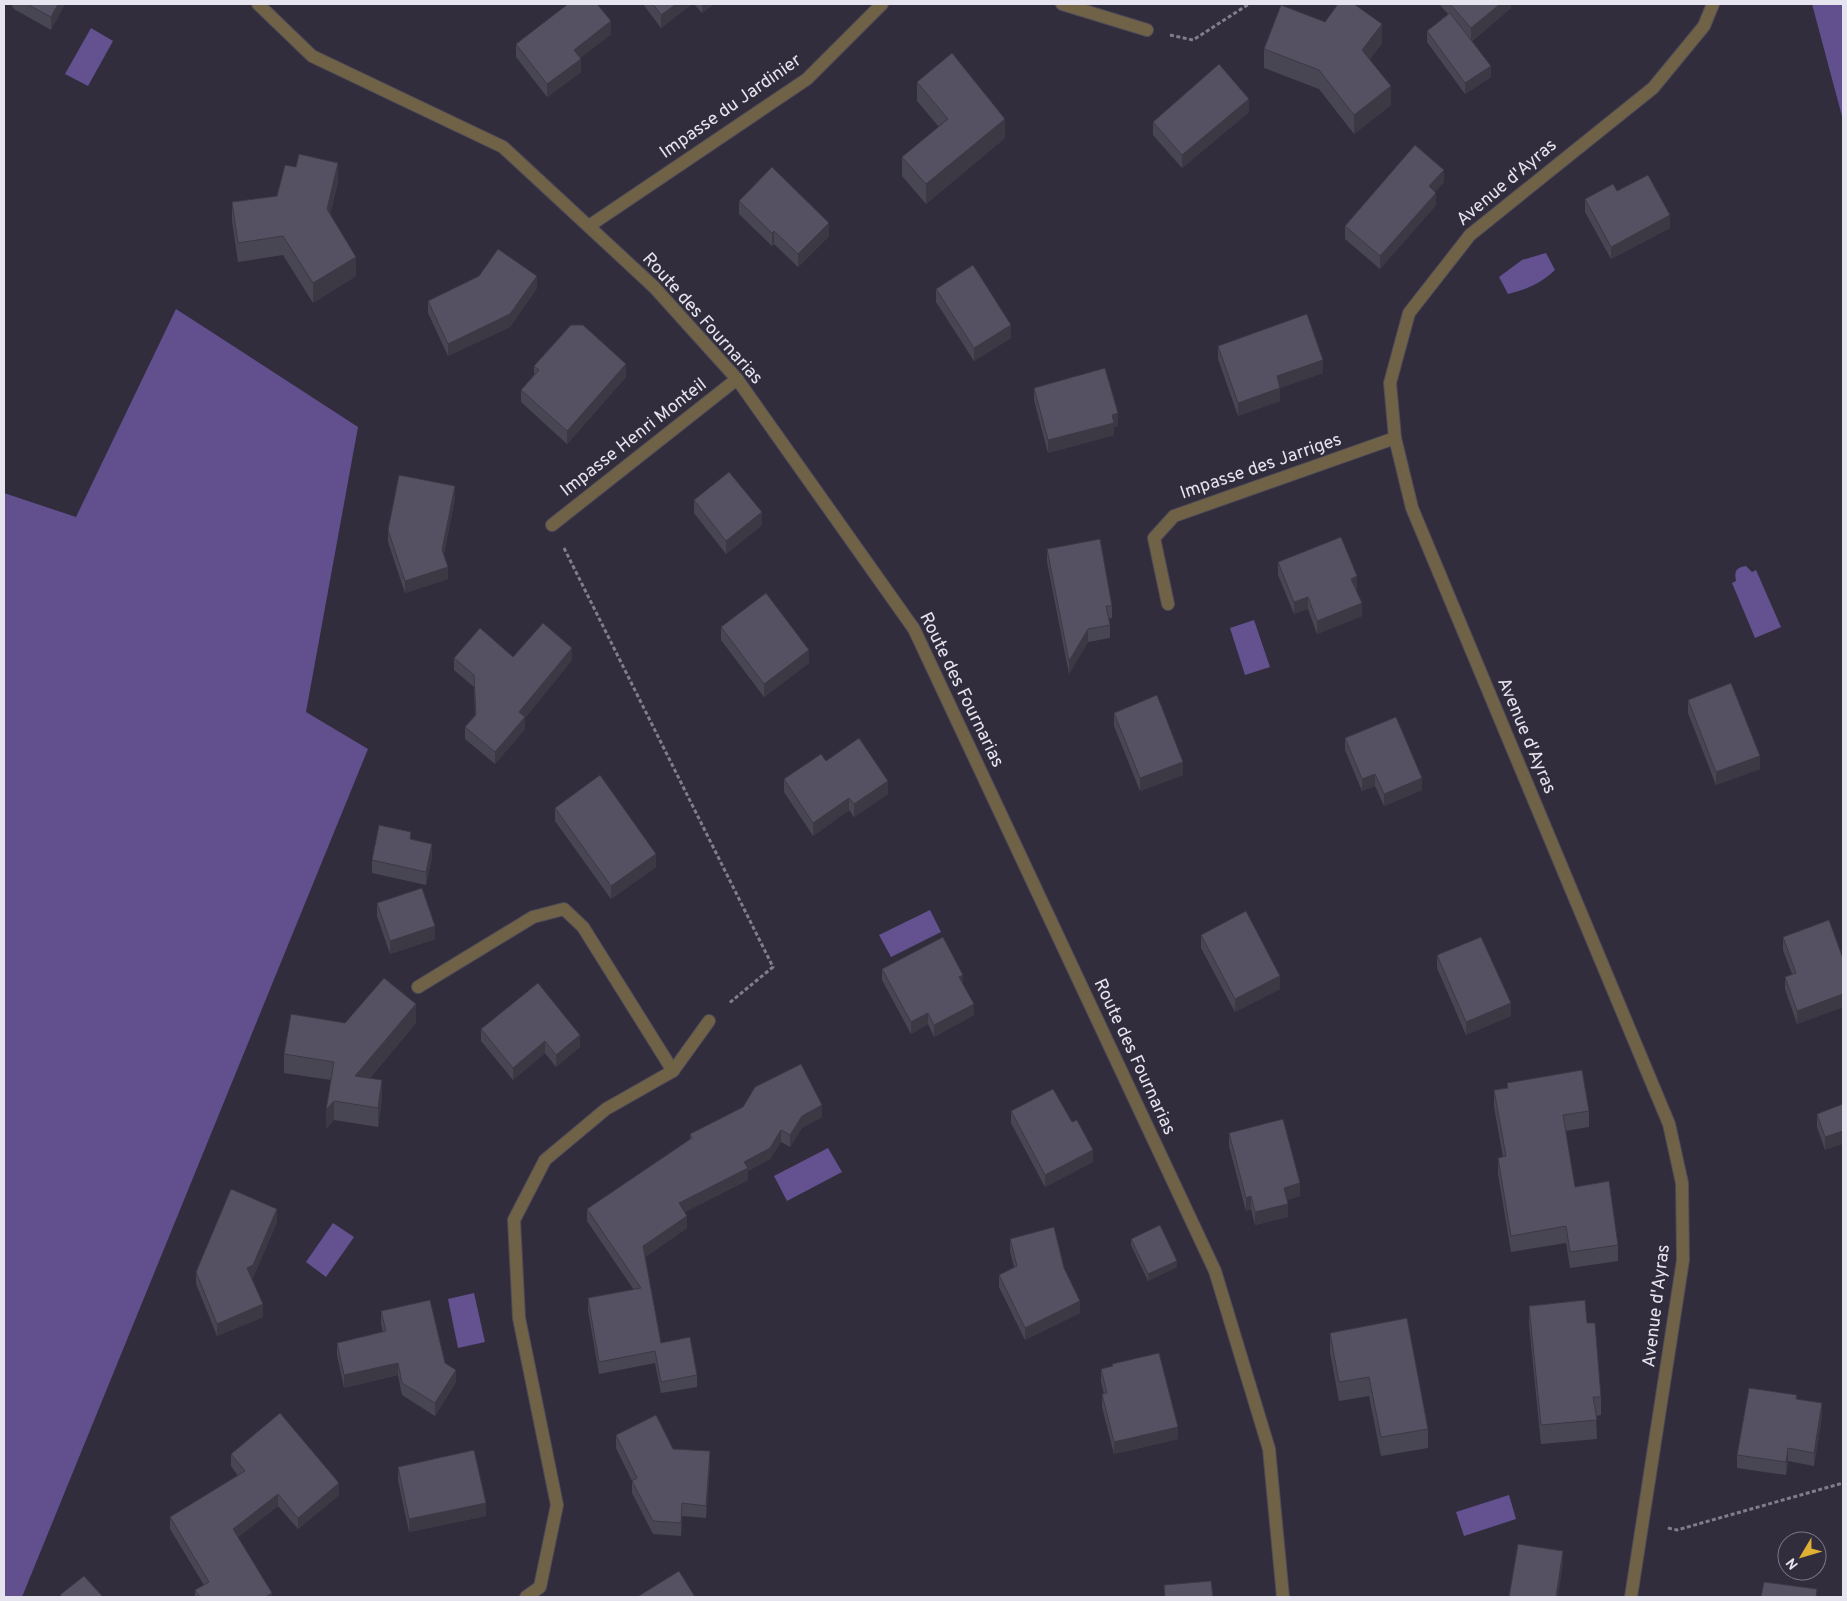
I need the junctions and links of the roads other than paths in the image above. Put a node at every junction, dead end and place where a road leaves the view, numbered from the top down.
1 (258, 4) edge
2 (882, 4) edge
3 (1062, 4) edge
4 (1713, 4) edge
5 (1147, 30) road end
6 (589, 226) junction
7 (737, 379) junction
8 (1396, 438) junction
9 (552, 525) road end
10 (1168, 604) dead end
11 (418, 987) dead end
12 (709, 1021) road end
13 (673, 1071) junction
14 (526, 1597) edge
15 (1283, 1597) edge
16 (1631, 1597) edge

1 - 6 street, Route des Fournarias
2 - 6 street, Impasse du Jardinier
3 - 5 street
4 - 8 street, Avenue d'Ayras
6 - 7 street, Route des Fournarias
7 - 9 street, Impasse Henri Monteil
7 - 15 street, Route des Fournarias
8 - 10 street, Impasse des Jarriges
8 - 16 street, Avenue d'Ayras
11 - 13 street
12 - 13 street
13 - 14 street

